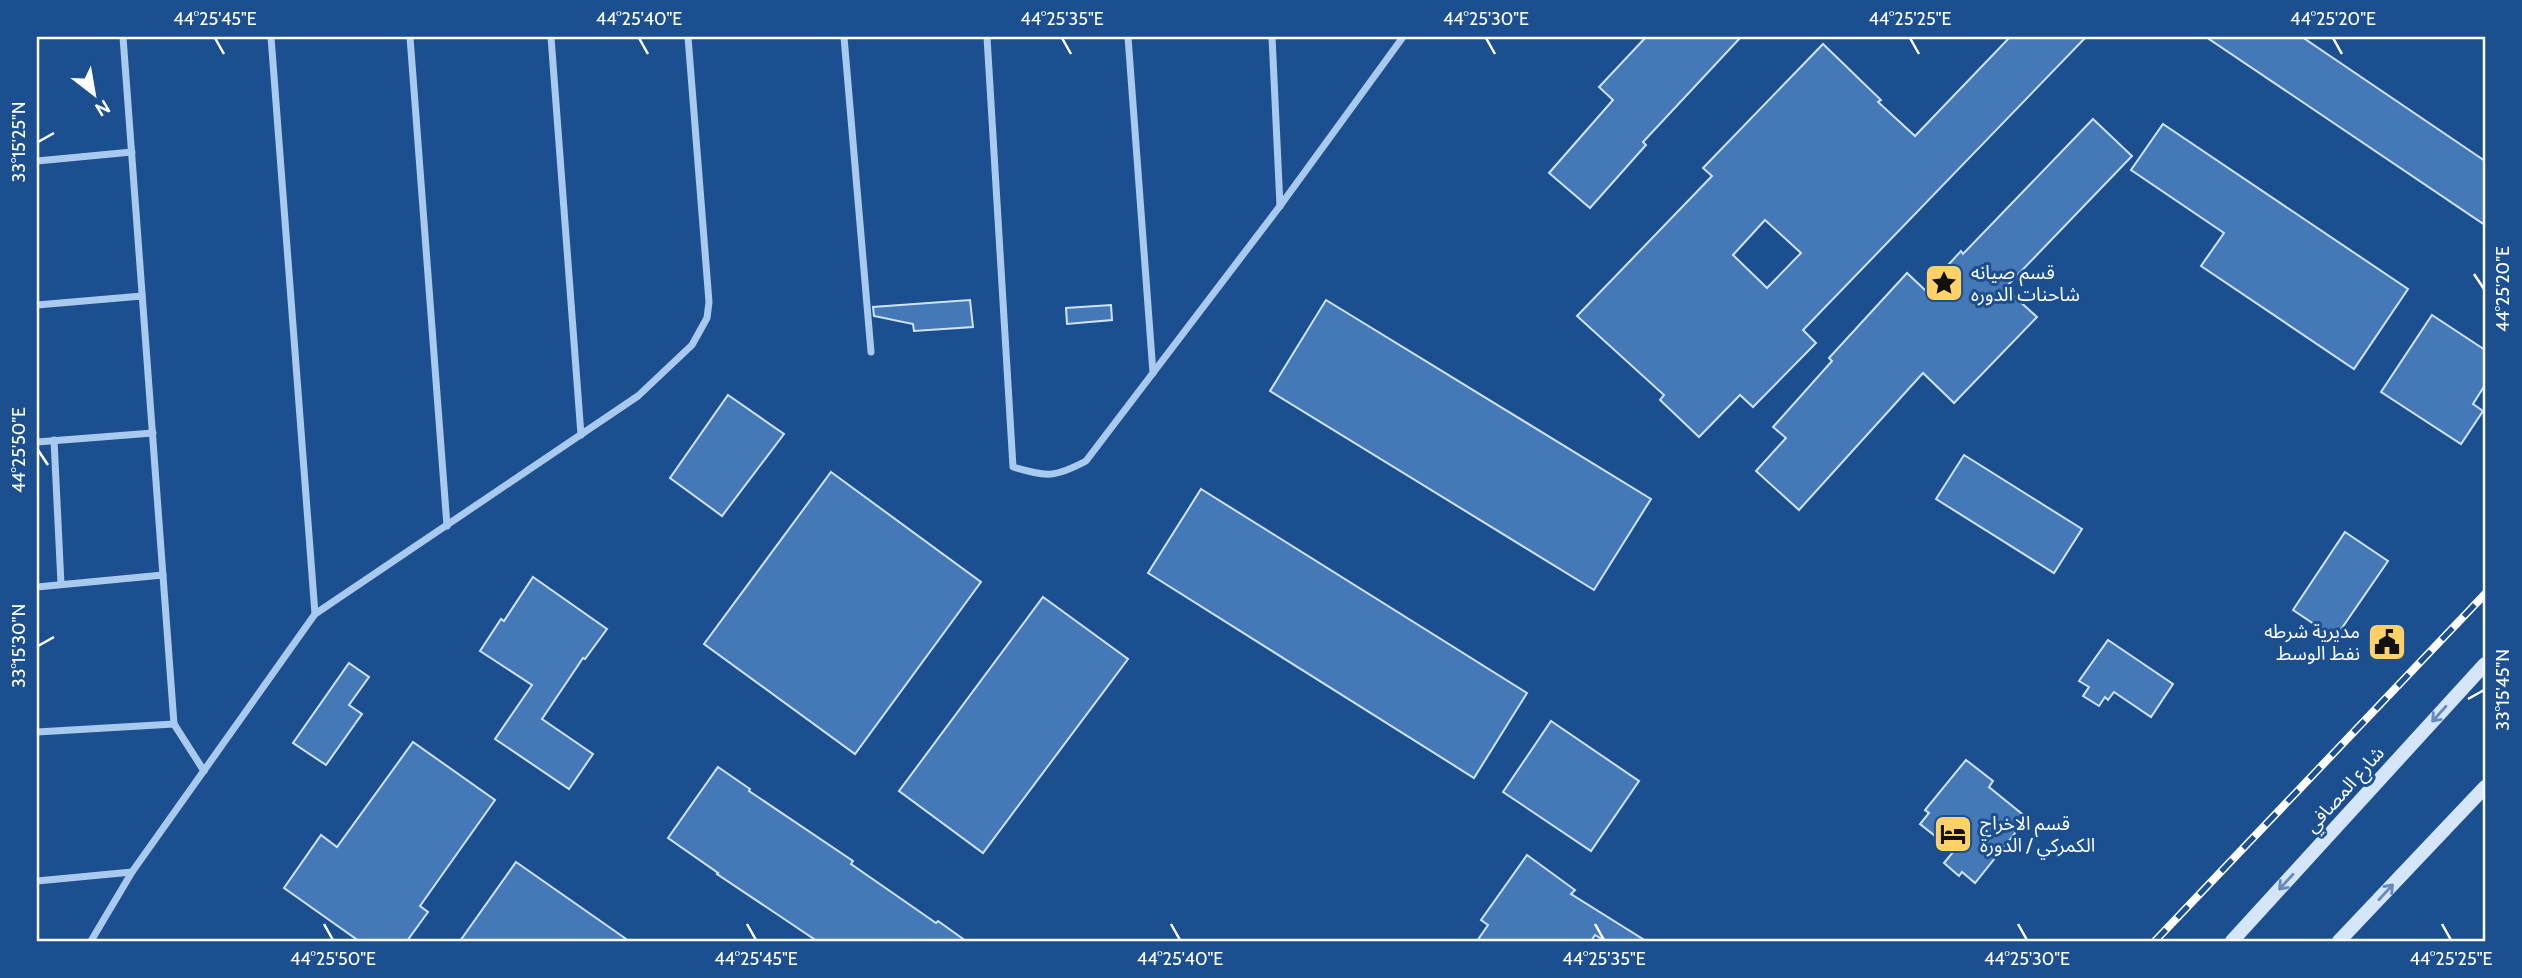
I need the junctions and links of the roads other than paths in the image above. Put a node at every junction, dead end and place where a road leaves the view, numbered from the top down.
1 (123, 37) edge
2 (271, 37) edge
3 (410, 37) edge
4 (551, 37) edge
5 (688, 37) edge
6 (844, 37) edge
7 (987, 37) edge
8 (1128, 37) edge
9 (1272, 37) edge
10 (1403, 37) edge
11 (132, 152) junction
12 (37, 162) edge
13 (1280, 205) junction
14 (142, 296) junction
15 (37, 305) edge
16 (871, 352) dead end
17 (1153, 373) junction
18 (153, 433) junction
19 (581, 435) junction
20 (54, 440) junction
21 (37, 442) edge
22 (447, 526) junction
23 (163, 575) junction
24 (61, 584) junction
25 (37, 587) edge
26 (315, 614) junction
27 (2485, 664) edge
28 (174, 724) junction
29 (37, 732) edge
30 (204, 771) junction
31 (2485, 787) edge
32 (132, 872) junction
33 (37, 881) edge
34 (91, 941) edge
35 (2232, 941) edge
36 (2339, 941) edge

1 - 11 street
2 - 26 street
3 - 22 street
4 - 19 street
5 - 19 street
6 - 16 street
7 - 17 street
8 - 17 street
9 - 13 street
10 - 13 street
11 - 12 street
11 - 14 street
13 - 17 street
14 - 15 street
14 - 18 street
18 - 20 street
18 - 23 street
19 - 22 street
20 - 21 street
20 - 24 street
22 - 26 street
23 - 24 street
23 - 28 street
24 - 25 street
26 - 30 street
27 -> 35 main road, شارع المصافي
28 - 29 street
28 - 30 street
30 - 32 street
36 -> 31 main road
32 - 33 street
32 - 34 street

